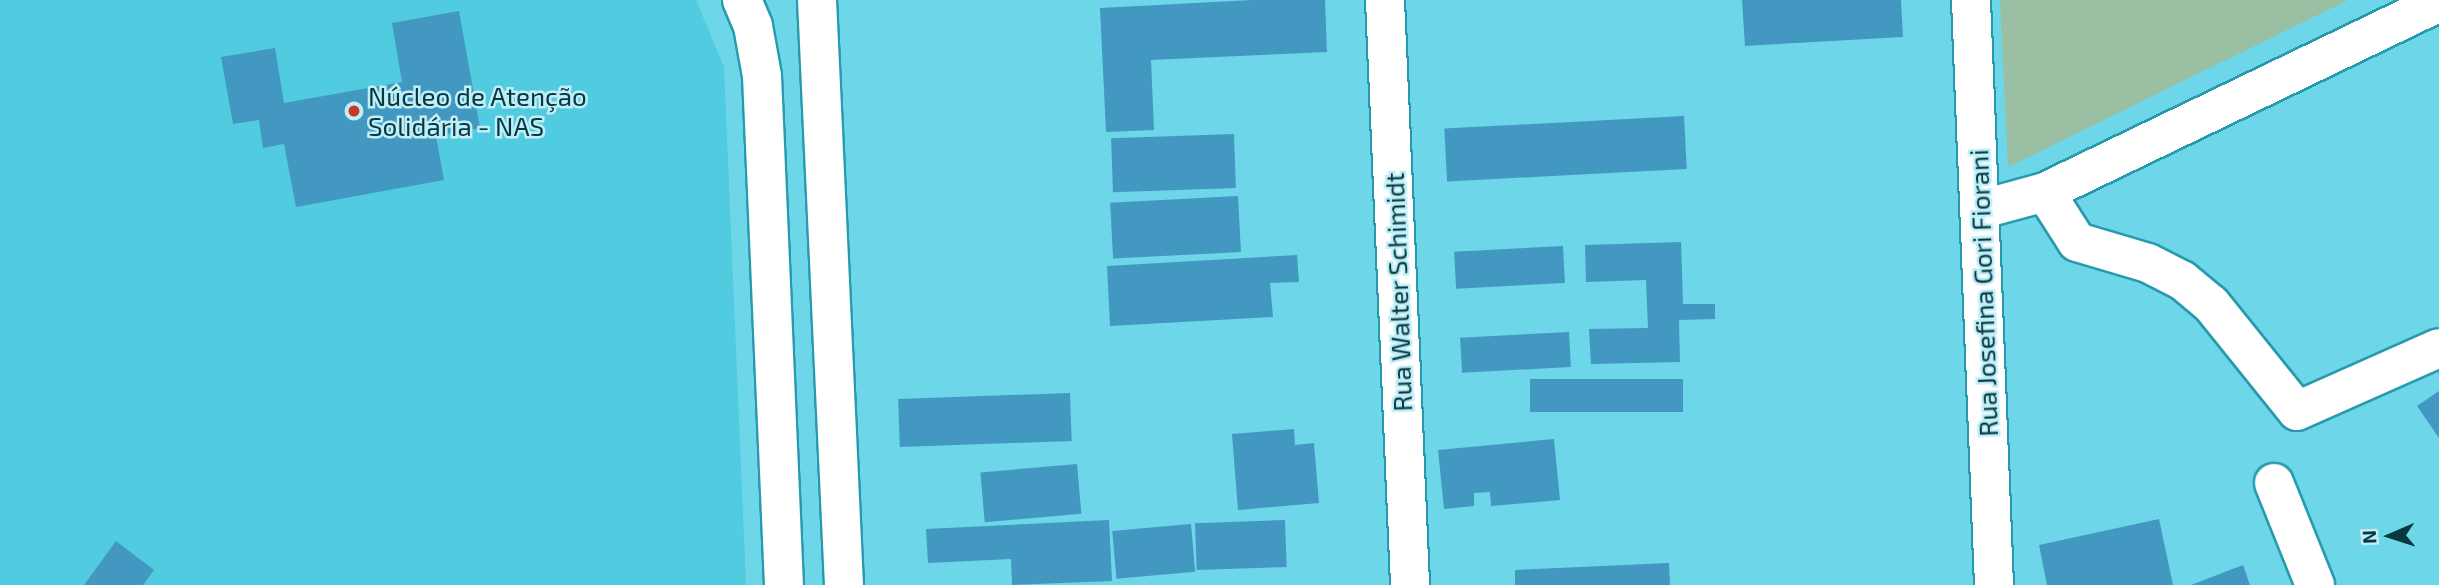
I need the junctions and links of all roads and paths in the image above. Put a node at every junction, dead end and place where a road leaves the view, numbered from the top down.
1 (743, 0) edge
2 (817, 0) edge
3 (1385, 0) edge
4 (1971, 0) edge
5 (2439, 2) edge
6 (2045, 192) junction
7 (1979, 211) junction
8 (2439, 348) edge
9 (2274, 483) dead end
10 (784, 585) edge
11 (844, 585) edge
12 (1410, 585) edge
13 (1994, 585) edge
14 (2315, 585) edge

1 - 10 street
2 - 11 street
3 - 12 street, Rua Walter Schimidt
4 - 7 street, Rua Josefina Gori Fiorani
5 - 6 street
6 - 7 street
6 - 8 street
7 - 13 street, Rua Josefina Gori Fiorani
9 - 14 street

